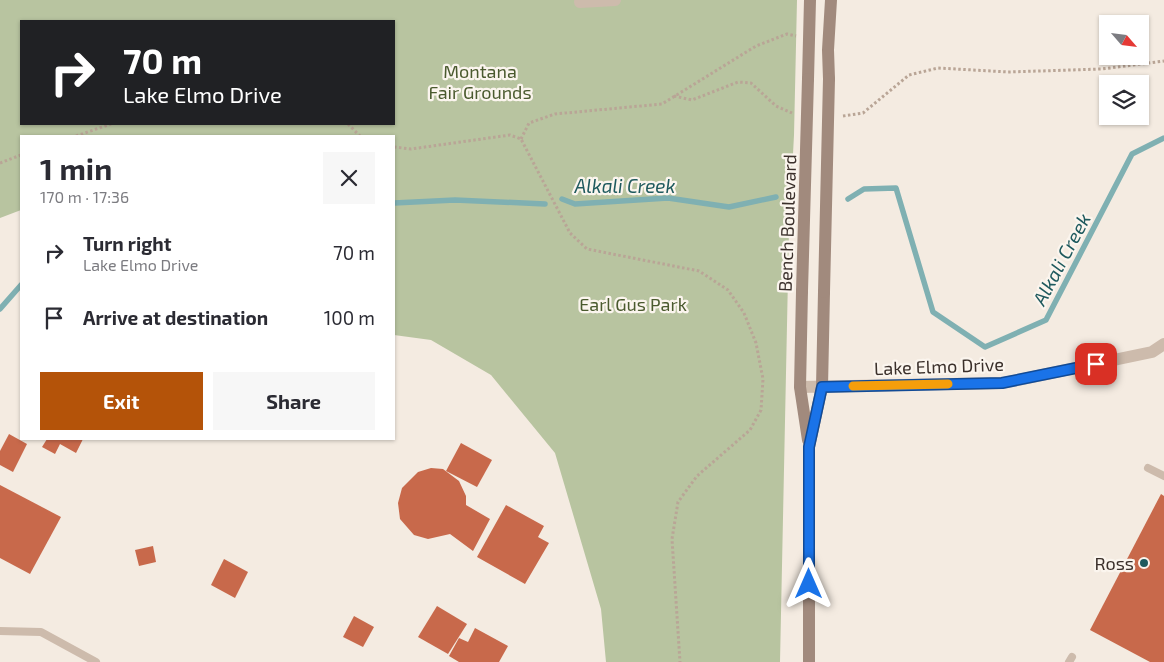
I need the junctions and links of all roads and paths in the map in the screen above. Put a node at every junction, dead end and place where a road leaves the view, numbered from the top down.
1 (615, 0) edge
2 (810, 0) edge
3 (831, 0) edge
4 (580, 2) dead end
5 (809, 40) junction
6 (1164, 61) edge
7 (674, 96) junction
8 (794, 114) dead end
9 (837, 116) dead end
10 (108, 125) edge
11 (349, 125) edge
12 (79, 135) edge
13 (359, 135) edge
14 (521, 139) junction
15 (395, 147) edge
16 (20, 155) edge
17 (0, 163) edge
18 (1164, 344) edge
19 (800, 387) junction
20 (822, 387) junction
21 (809, 447) junction
22 (1148, 468) dead end
23 (1164, 476) edge
24 (0, 631) edge
25 (96, 662) edge
26 (680, 662) edge
27 (809, 662) edge

1 - 4 street
2 - 5 main road, Bench Boulevard
3 - 20 main road, bridge
5 - 7 path
5 - 19 main road, Bench Boulevard, bridge
6 - 9 path
7 - 8 path
7 - 14 path
10 - 12 path
11 - 13 path
14 - 15 path
14 - 26 path
16 - 17 path
18 - 20 street, Lake Elmo Drive
19 - 20 street, Lake Elmo Drive
19 - 21 main road, Bench Boulevard
20 - 21 main road
21 - 27 main road
22 - 23 lane
24 - 25 lane

